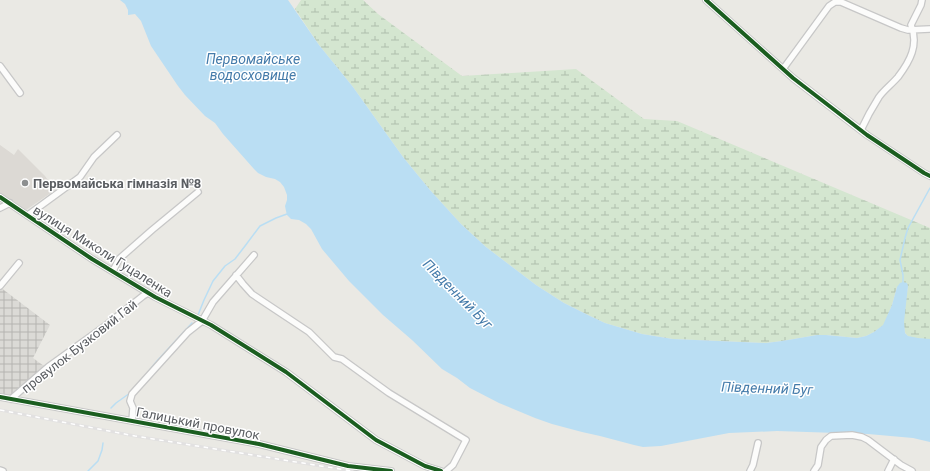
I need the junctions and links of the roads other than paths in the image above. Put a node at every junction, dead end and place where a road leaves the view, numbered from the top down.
1 (706, 0) edge
2 (922, 0) edge
3 (930, 29) edge
4 (913, 30) junction
5 (0, 66) edge
6 (783, 69) junction
7 (20, 93) dead end
8 (861, 130) junction
9 (117, 135) dead end
10 (930, 176) edge
11 (198, 192) dead end
12 (0, 197) edge
13 (10, 203) junction
14 (0, 208) edge
15 (28, 215) junction
16 (254, 255) dead end
17 (19, 263) dead end
18 (113, 272) junction
19 (236, 275) junction
20 (0, 286) edge
21 (148, 293) junction
22 (202, 321) junction
23 (0, 397) edge
24 (11, 399) junction
25 (132, 421) junction
26 (758, 444) dead end
27 (894, 459) junction
28 (0, 470) edge
29 (3, 471) edge
30 (391, 471) edge
31 (440, 471) edge
32 (446, 471) edge
33 (750, 471) edge
34 (814, 471) edge
35 (888, 471) edge
36 (912, 471) edge

1 - 6 street
2 - 4 street
3 - 4 street
4 - 6 street
4 - 8 street
5 - 7 street
6 - 8 street
8 - 10 street
9 - 15 street
11 - 18 street
12 - 13 street, вулиця Миколи Гуцаленка
13 - 14 street
13 - 15 street, вулиця Миколи Гуцаленка
15 - 18 street, вулиця Миколи Гуцаленка
16 - 19 street
17 - 20 street
18 - 21 street, вулиця Миколи Гуцаленка
19 - 22 street
19 - 32 street
21 - 22 street, вулиця Миколи Гуцаленка
21 - 24 street, провулок Бузковий Гай
22 - 25 street
22 - 31 street, вулиця Миколи Гуцаленка
23 - 24 street, Галицький провулок
24 - 25 street, Галицький провулок
25 - 30 street, Галицький провулок
26 - 33 street
27 - 34 street
27 - 35 street
27 - 36 street
28 - 29 street

